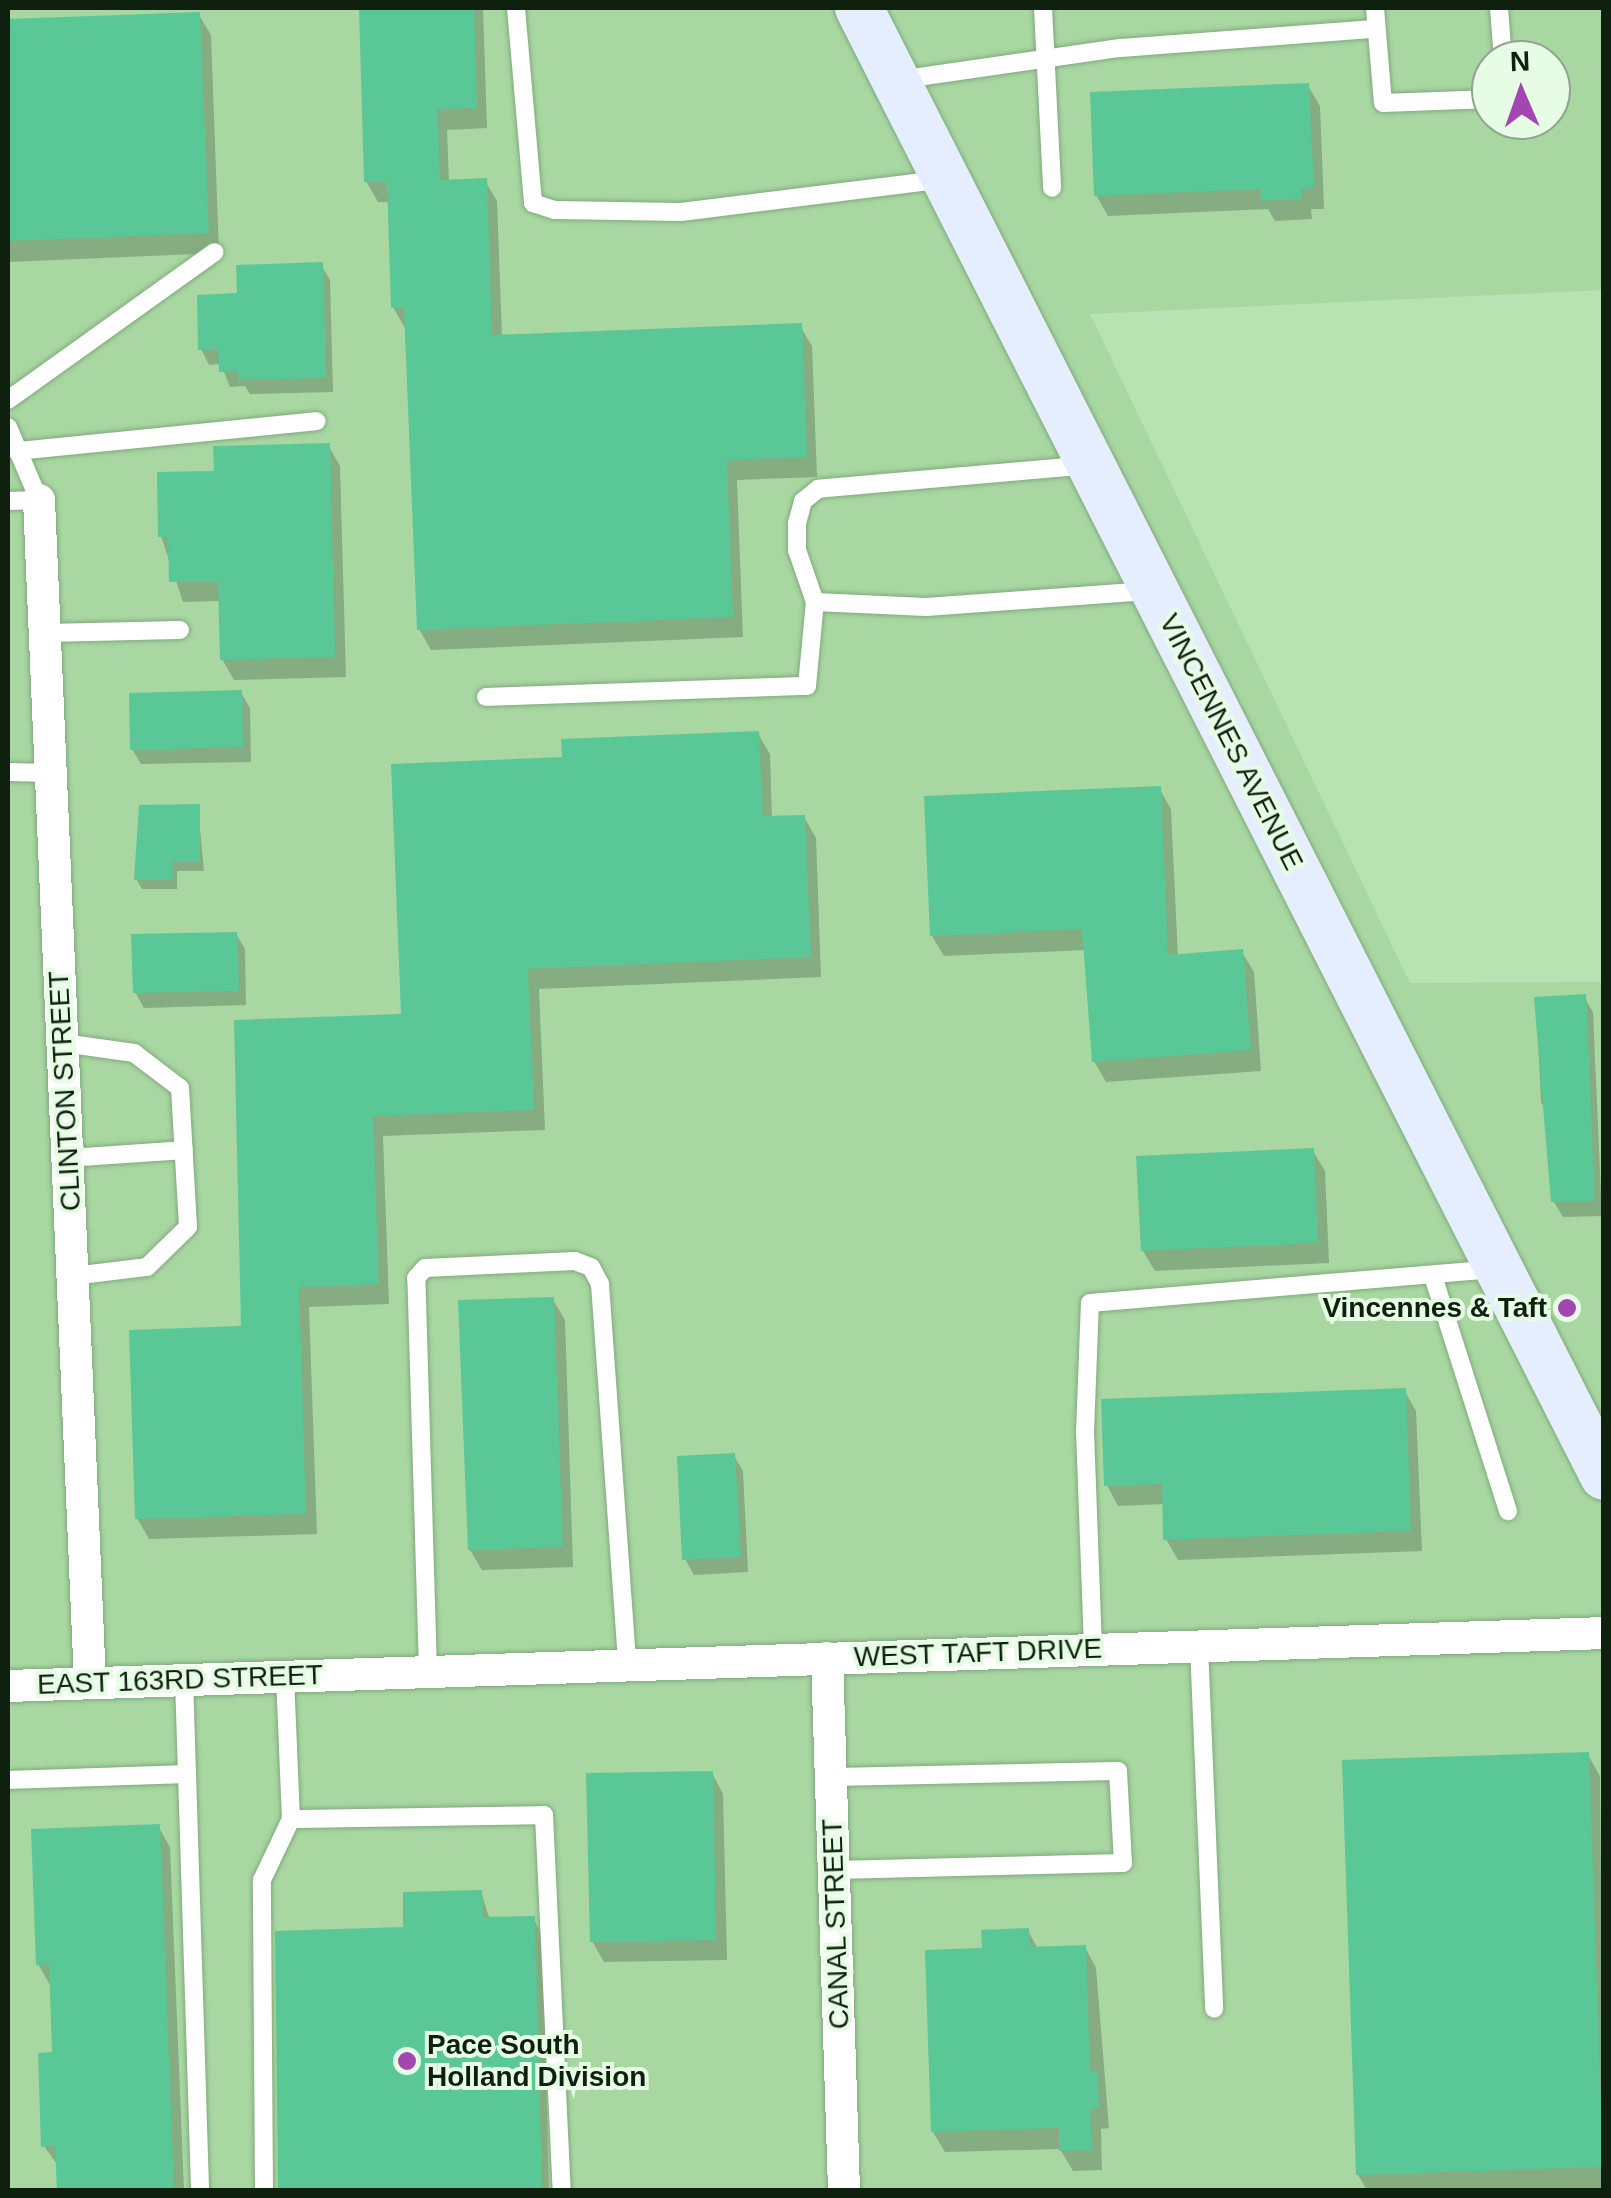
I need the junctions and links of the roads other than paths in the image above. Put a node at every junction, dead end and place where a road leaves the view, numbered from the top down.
1 (516, 8) edge
2 (859, 8) edge
3 (1044, 8) edge
4 (1374, 8) edge
5 (1499, 8) edge
6 (1376, 28) junction
7 (1501, 40) edge
8 (1045, 56) junction
9 (896, 80) junction
10 (1471, 99) edge
11 (945, 178) junction
12 (1052, 188) dead end
13 (215, 252) dead end
14 (8, 400) edge
15 (316, 421) dead end
16 (8, 427) edge
17 (13, 449) edge
18 (1090, 465) junction
19 (24, 500) edge
20 (1154, 590) junction
21 (814, 602) junction
22 (180, 630) dead end
23 (44, 633) junction
24 (486, 698) dead end
25 (8, 772) edge
26 (50, 773) junction
27 (63, 1043) junction
28 (184, 1150) junction
29 (68, 1158) junction
30 (1498, 1269) junction
31 (73, 1276) junction
32 (1434, 1276) junction
33 (1604, 1476) edge
34 (1508, 1510) dead end
35 (1604, 1633) edge
36 (1199, 1646) junction
37 (1093, 1649) junction
38 (828, 1658) junction
39 (627, 1664) junction
40 (428, 1671) junction
41 (353, 1674) joint
42 (285, 1676) junction
43 (184, 1680) junction
44 (90, 1683) junction
45 (8, 1686) edge
46 (187, 1774) junction
47 (831, 1777) junction
48 (8, 1780) edge
49 (291, 1819) junction
50 (834, 1870) junction
51 (1214, 2009) dead end
52 (200, 2190) edge
53 (264, 2190) edge
54 (562, 2190) edge
55 (844, 2190) edge

1 - 11 lane
2 - 9 street, VINCENNES AVENUE
3 - 8 lane
4 - 6 lane
5 - 7 lane
6 - 8 lane
6 - 10 lane
8 - 9 lane
8 - 12 lane
9 - 11 street, VINCENNES AVENUE
11 - 18 street, VINCENNES AVENUE
13 - 14 lane
15 - 17 lane
16 - 17 lane
17 - 19 lane
18 - 20 street, VINCENNES AVENUE
18 - 21 lane
19 - 23 street, CLINTON STREET
20 - 21 lane
20 - 30 street, VINCENNES AVENUE
21 - 24 lane
22 - 23 lane
23 - 26 street, CLINTON STREET
25 - 26 lane
26 - 27 street, CLINTON STREET
27 - 28 lane
27 - 29 street, CLINTON STREET
28 - 29 lane
28 - 31 lane
29 - 31 street, CLINTON STREET
30 - 32 lane
30 - 33 street, VINCENNES AVENUE
31 - 44 street, CLINTON STREET
32 - 34 lane
32 - 37 lane
35 - 36 street, WEST TAFT DRIVE
36 - 37 street, WEST TAFT DRIVE
36 - 51 lane
37 - 38 street, WEST TAFT DRIVE
38 - 39 street, WEST TAFT DRIVE
38 - 47 street, CANAL STREET
39 - 40 street, WEST TAFT DRIVE
39 - 40 lane
40 - 41 street, WEST TAFT DRIVE
41 - 42 street, EAST 163RD STREET
42 - 43 street, EAST 163RD STREET
42 - 49 lane
43 - 44 street, EAST 163RD STREET
43 - 46 lane
44 - 45 street, EAST 163RD STREET
46 - 48 lane
46 - 52 lane
47 - 50 street, CANAL STREET
47 - 50 lane
49 - 53 lane
49 - 54 lane
50 - 55 street, CANAL STREET

